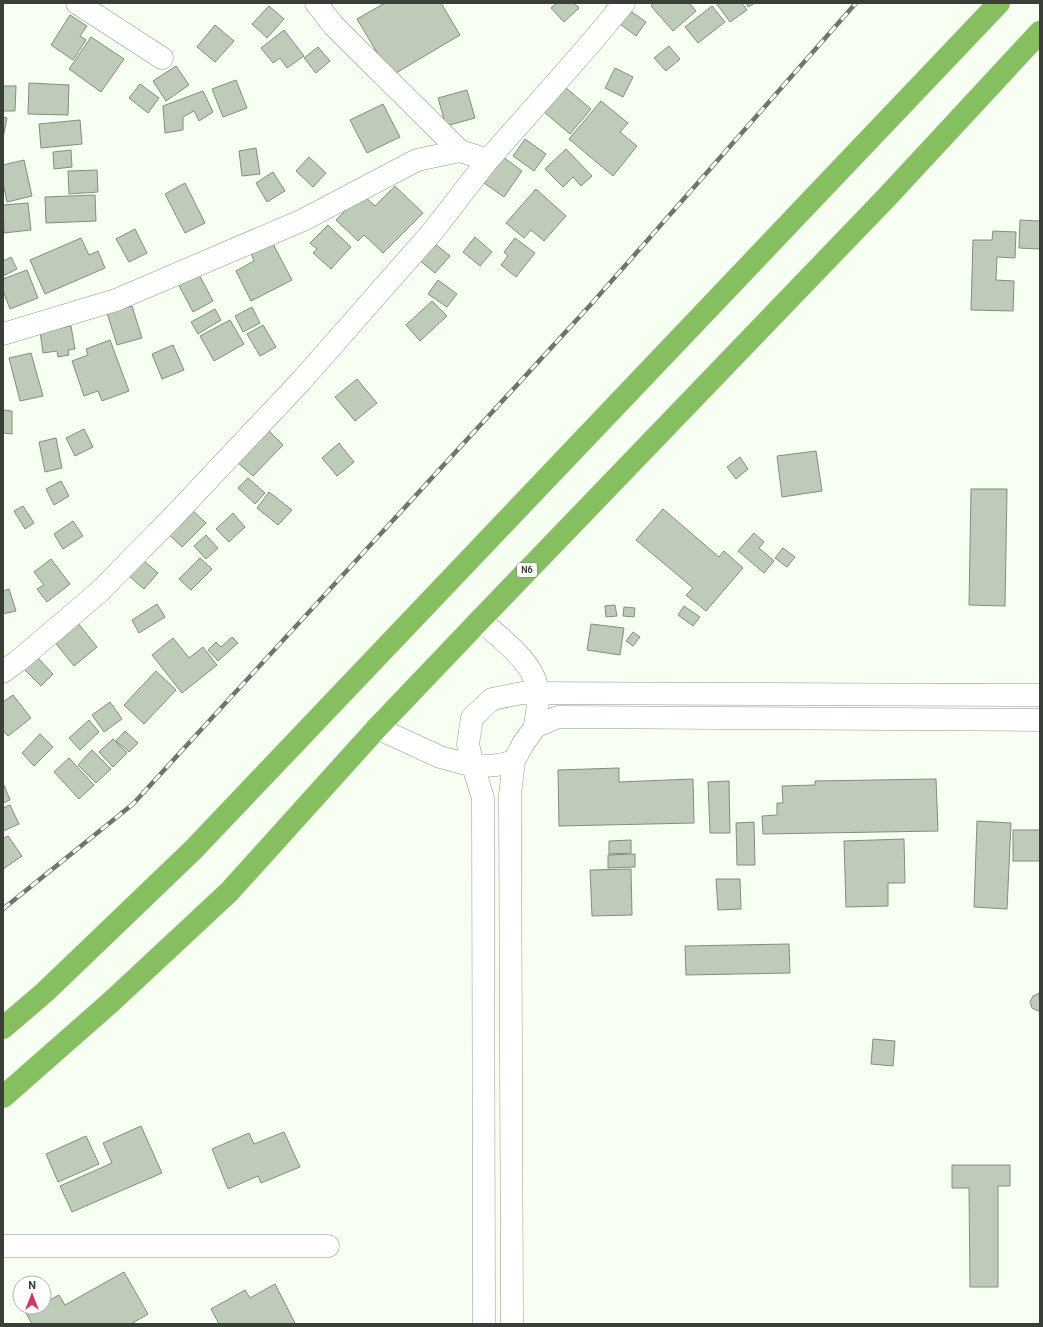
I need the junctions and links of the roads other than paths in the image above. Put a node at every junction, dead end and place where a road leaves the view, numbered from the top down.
1 (77, 3) edge
2 (316, 3) edge
3 (624, 3) edge
4 (999, 3) edge
5 (1040, 32) edge
6 (162, 58) dead end
7 (460, 151) junction
8 (488, 160) junction
9 (3, 334) edge
10 (480, 620) junction
11 (3, 672) edge
12 (538, 693) junction
13 (1040, 695) edge
14 (1040, 720) edge
15 (535, 727) junction
16 (377, 728) junction
17 (514, 760) junction
18 (473, 766) junction
19 (3, 1028) edge
20 (3, 1097) edge
21 (3, 1246) edge
22 (328, 1246) dead end
23 (484, 1324) edge
24 (512, 1324) edge

1 - 6 street
2 - 7 street
3 - 8 street
4 - 19 highway
5 - 10 highway, N6
7 - 8 street
7 - 9 street
8 - 11 street
10 - 12 street
10 - 16 highway, N6
12 - 13 street
12 - 15 street
12 - 18 street
14 - 15 street
15 - 17 street
16 - 18 street
16 - 20 highway, N6
17 - 18 street
17 - 24 street
18 - 23 street
21 - 22 street

